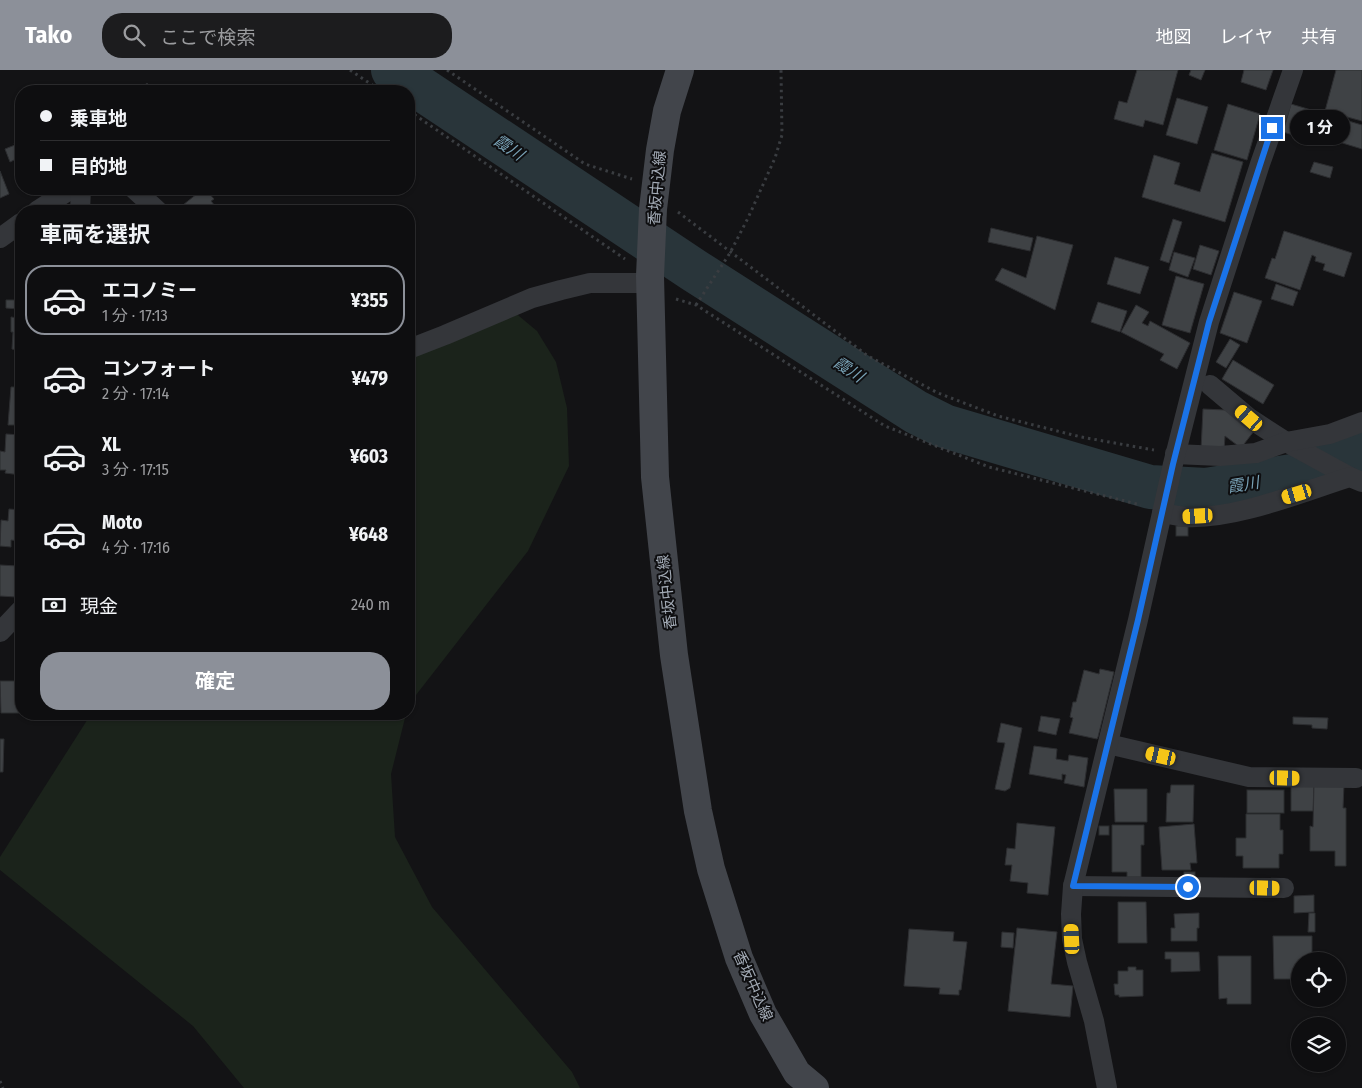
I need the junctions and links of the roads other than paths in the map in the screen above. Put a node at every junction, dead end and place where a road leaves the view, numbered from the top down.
1 (680, 70) edge
2 (1293, 70) edge
3 (62, 195) edge
4 (141, 195) edge
5 (46, 205) edge
6 (151, 205) edge
7 (15, 227) edge
8 (0, 238) edge
9 (651, 281) junction
10 (415, 347) edge
11 (1210, 385) dead end
12 (1362, 422) edge
13 (1290, 444) junction
14 (1174, 459) junction
15 (1351, 477) edge
16 (1162, 509) junction
17 (15, 616) edge
18 (0, 632) edge
19 (1108, 744) junction
20 (1356, 778) dead end
21 (1073, 886) junction
22 (1284, 888) dead end
23 (815, 1088) edge
24 (1107, 1088) edge

1 - 9 main road, 香坂中込線
2 - 14 street
3 - 5 street
4 - 6 street
7 - 8 street
9 - 10 street
9 - 23 main road, 香坂中込線
11 - 13 street
12 - 13 street
13 - 14 street
13 - 15 street
14 - 16 street
15 - 16 street
16 - 19 street
17 - 18 street
19 - 20 street
19 - 21 street
21 - 22 street
21 - 24 street

